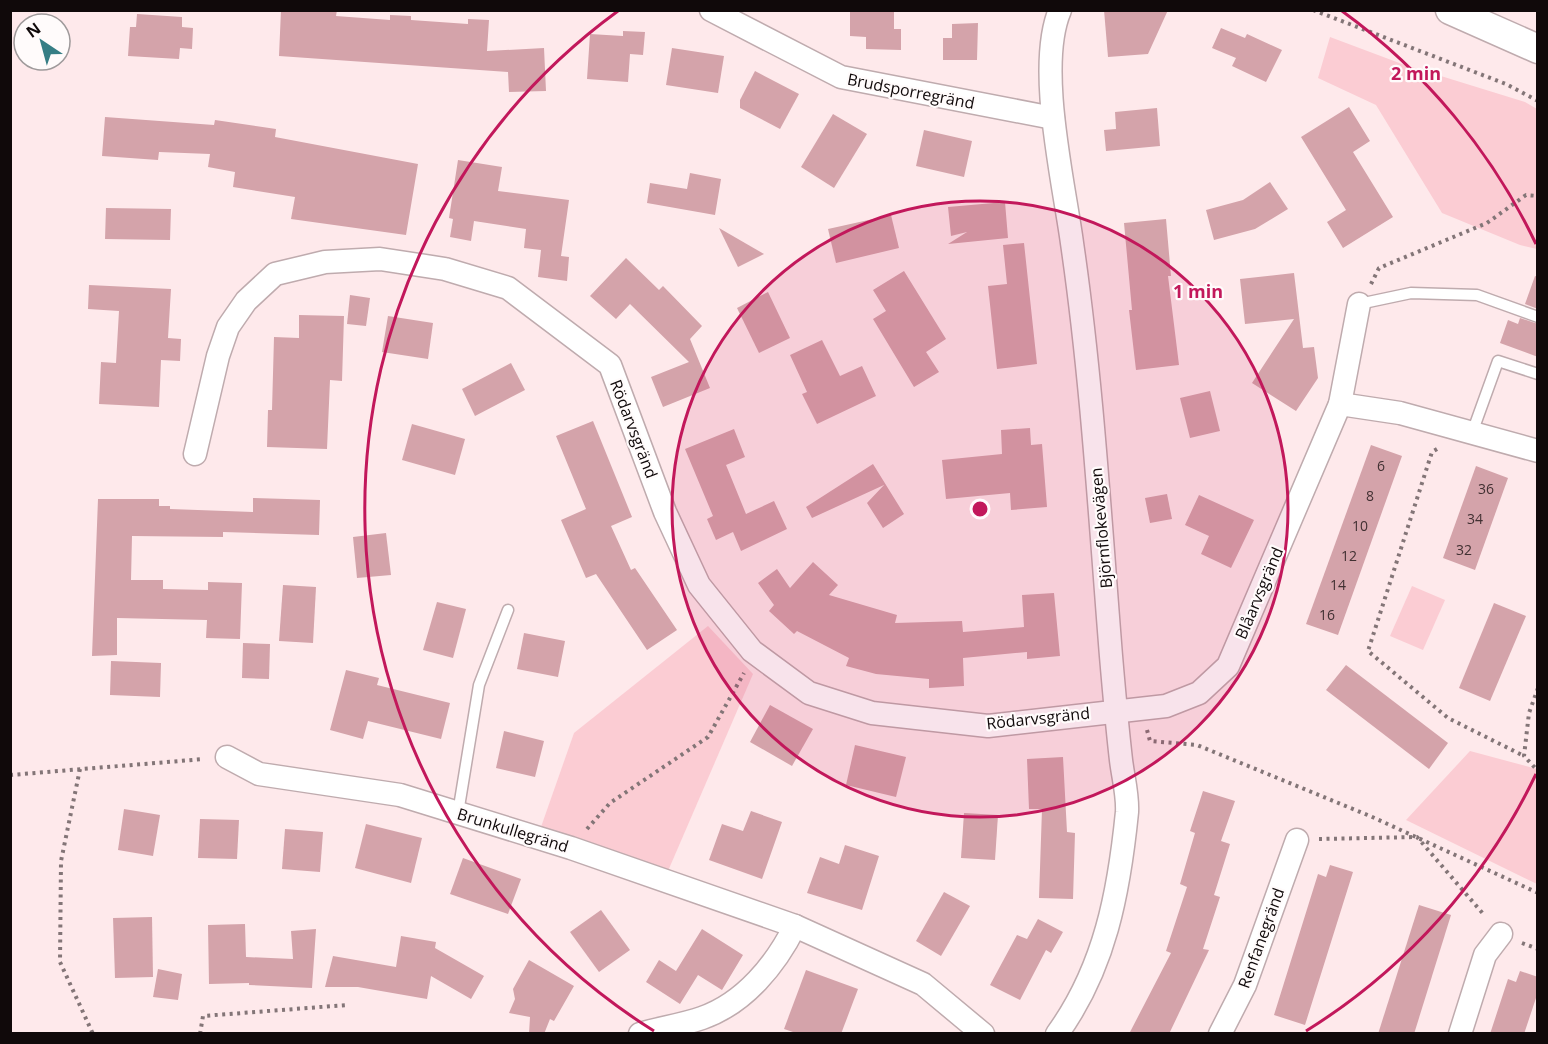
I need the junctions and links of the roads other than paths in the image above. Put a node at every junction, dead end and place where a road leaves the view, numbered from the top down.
1 (711, 10) edge
2 (1060, 10) edge
3 (1450, 10) edge
4 (1538, 49) edge
5 (1053, 118) junction
6 (1359, 304) joint
7 (1538, 316) edge
8 (1538, 374) edge
9 (1340, 404) junction
10 (1472, 433) junction
11 (1538, 451) edge
12 (195, 454) dead end
13 (508, 610) dead end
14 (1116, 710) junction
15 (227, 757) road end
16 (458, 813) junction
17 (1298, 840) road end
18 (795, 926) junction
19 (1501, 934) road end
20 (640, 1034) edge
21 (983, 1034) edge
22 (1057, 1034) edge
23 (1221, 1034) edge
24 (1460, 1034) edge

1 - 5 street, Brudsporregränd
2 - 5 street, Björnflokevägen
3 - 4 street
5 - 14 street, Björnflokevägen
6 - 7 lane
6 - 9 street, Blåarvsgränd
8 - 10 lane
9 - 10 street
9 - 14 street, Blåarvsgränd
10 - 11 street
12 - 14 street, Rödarvsgränd
13 - 16 lane
14 - 22 street, Björnflokevägen
15 - 16 street, Brunkullegränd
16 - 18 street, Brunkullegränd
17 - 23 street, Renfanegränd
18 - 20 street
18 - 21 street, Brunkullegränd
19 - 24 street

